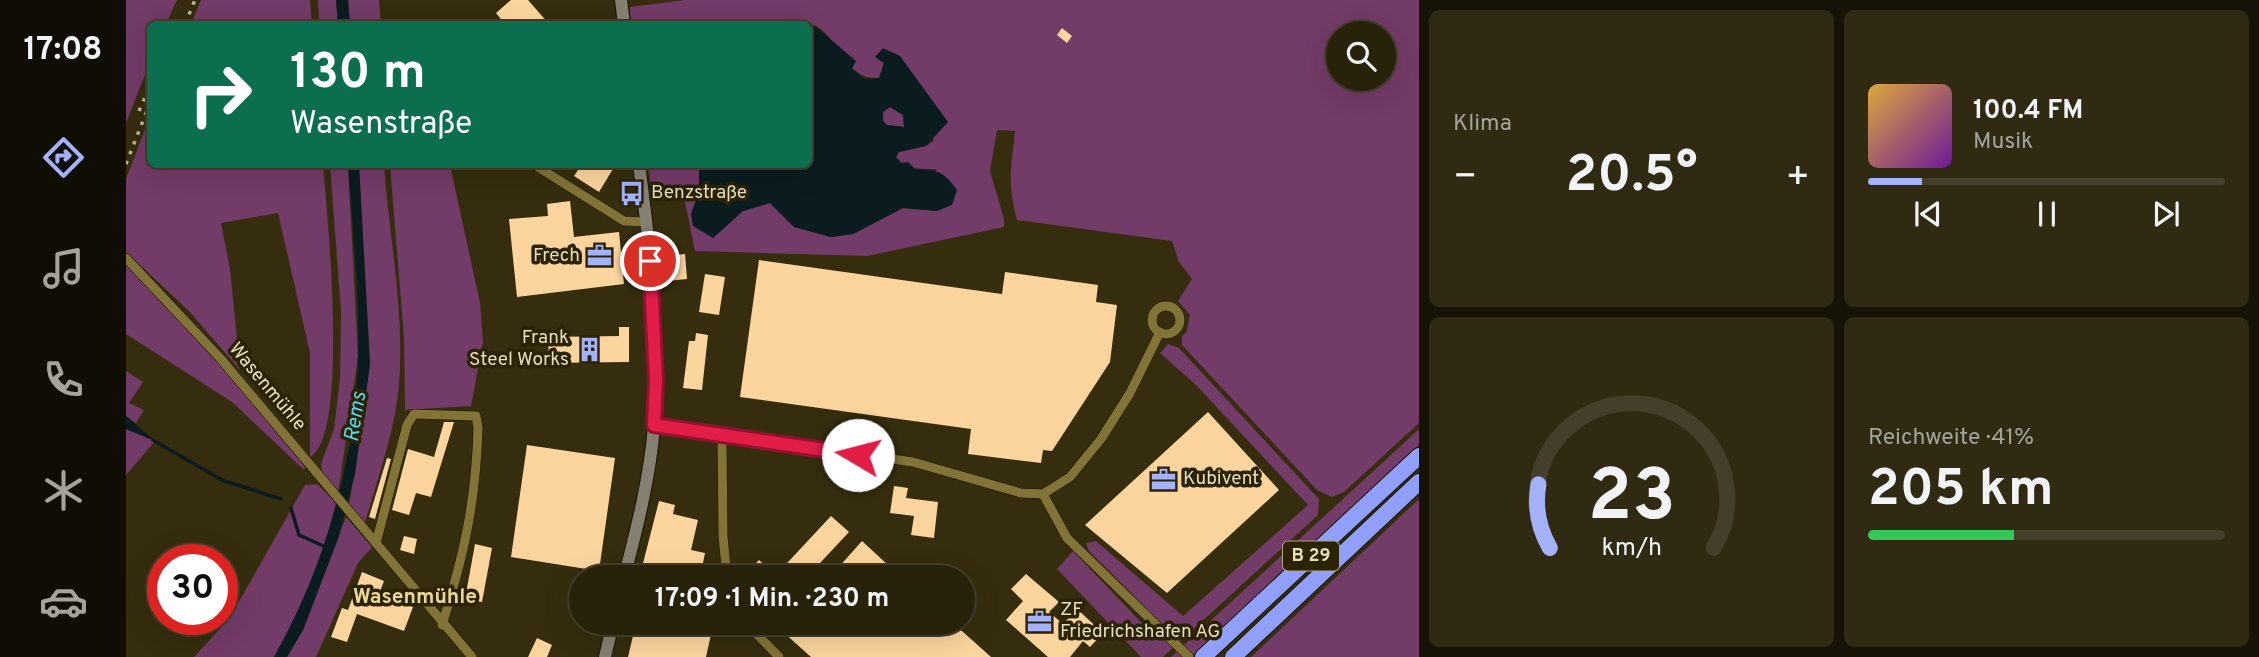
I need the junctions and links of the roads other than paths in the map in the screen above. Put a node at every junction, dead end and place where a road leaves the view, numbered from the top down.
1 (621, 0) edge
2 (624, 21) edge
3 (539, 168) edge
4 (639, 168) edge
5 (646, 222) junction
6 (126, 258) edge
7 (1160, 332) dead end
8 (654, 425) junction
9 (722, 436) junction
10 (1419, 456) edge
11 (1419, 482) edge
12 (1043, 494) junction
13 (376, 542) junction
14 (628, 565) edge
15 (726, 565) edge
16 (442, 625) junction
17 (610, 635) edge
18 (758, 635) edge
19 (472, 657) edge
20 (605, 657) edge
21 (779, 657) edge
22 (1189, 657) edge
23 (1203, 657) edge
24 (1233, 657) edge

1 - 2 street
3 - 5 street
4 - 5 street
5 - 8 street
6 - 13 street, Wasenmühle
7 - 12 street
8 - 9 street
8 - 14 street
9 - 12 street
9 - 15 street
10 - 23 highway, B 29
11 - 24 highway, B 29
12 - 22 street
13 - 16 street, Wasenmühle
13 - 16 street
16 - 19 street, Wasenmühle
17 - 20 street
18 - 21 street

